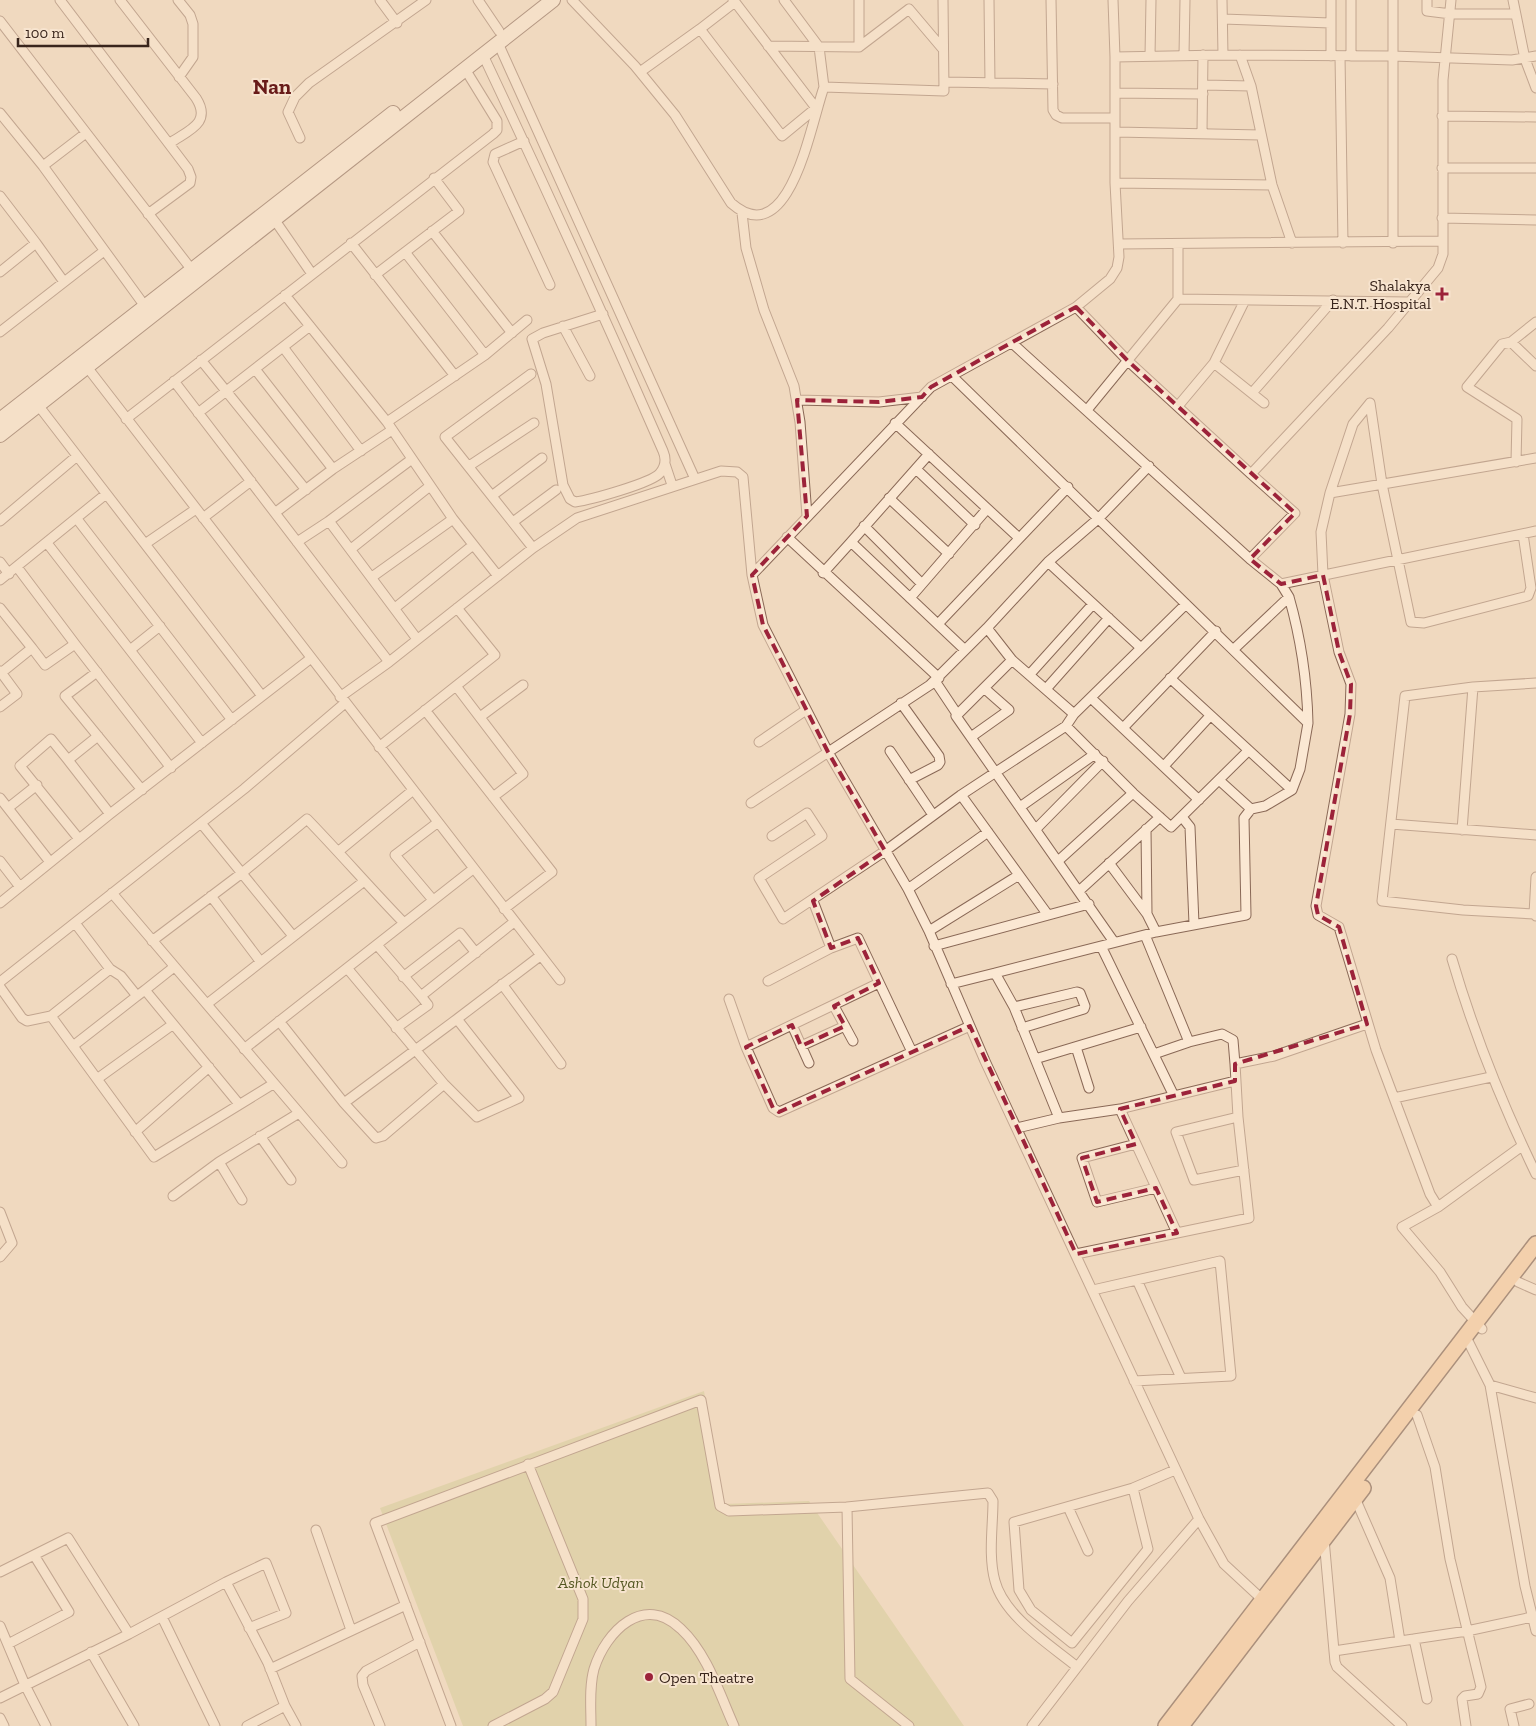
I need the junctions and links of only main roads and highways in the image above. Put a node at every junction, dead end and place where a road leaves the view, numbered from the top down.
1 (1536, 1244) edge
2 (1536, 1259) edge
3 (1479, 1326) junction
4 (1468, 1340) junction
5 (1268, 1604) junction
6 (1166, 1726) edge
7 (1181, 1726) edge

1 - 3 main road
2 - 3 main road
3 - 4 main road
4 - 5 main road
4 - 5 main road
5 - 6 main road
5 - 7 main road

